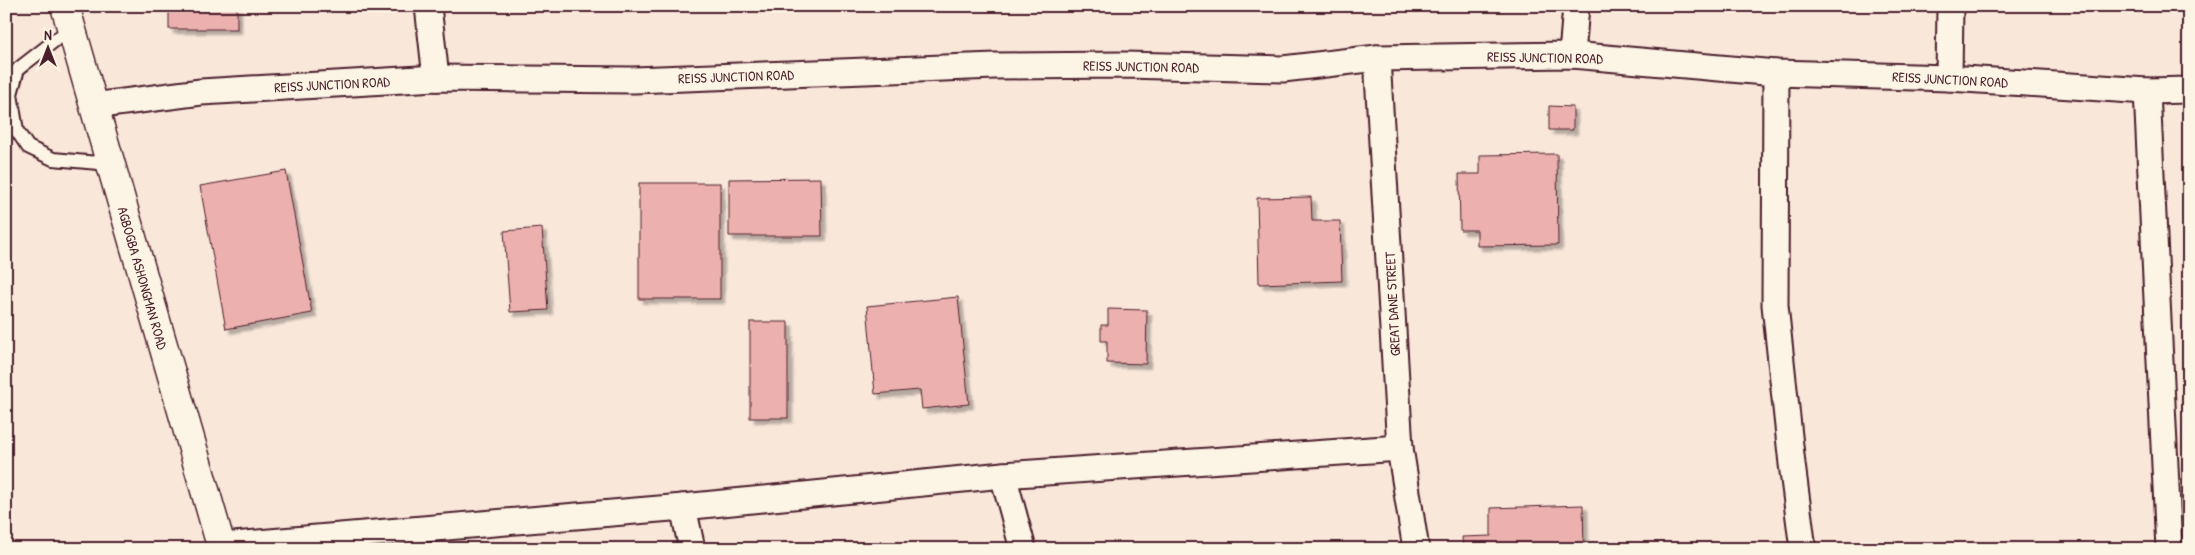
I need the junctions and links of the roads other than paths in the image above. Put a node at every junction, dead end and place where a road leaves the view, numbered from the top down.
1 (428, 6) edge
2 (1576, 6) edge
3 (1950, 6) edge
4 (68, 17) edge
5 (1572, 55) junction
6 (1377, 58) junction
7 (1776, 73) junction
8 (436, 78) junction
9 (1949, 78) junction
10 (2189, 90) edge
11 (2147, 91) junction
12 (93, 106) junction
13 (110, 164) junction
14 (1400, 448) junction
15 (1003, 476) junction
16 (682, 507) junction
17 (222, 547) edge
18 (692, 549) edge
19 (1023, 549) edge
20 (1416, 549) edge
21 (1804, 549) edge
22 (2169, 549) edge

1 - 8 street
2 - 5 street
3 - 9 street
4 - 12 street, AGBOGBA ASHONGMAN ROAD
4 - 13 lane
5 - 6 street, REISS JUNCTION ROAD
5 - 7 street, REISS JUNCTION ROAD
6 - 8 street, REISS JUNCTION ROAD
6 - 14 street, GREAT DANE STREET
7 - 9 street, REISS JUNCTION ROAD
7 - 21 street
8 - 12 street, REISS JUNCTION ROAD
9 - 11 street, REISS JUNCTION ROAD
10 - 11 street, REISS JUNCTION ROAD
11 - 22 street
12 - 13 street, AGBOGBA ASHONGMAN ROAD
13 - 17 street, AGBOGBA ASHONGMAN ROAD
14 - 15 street
14 - 20 street, GREAT DANE STREET
15 - 16 street
15 - 19 street
16 - 17 street
16 - 18 street

